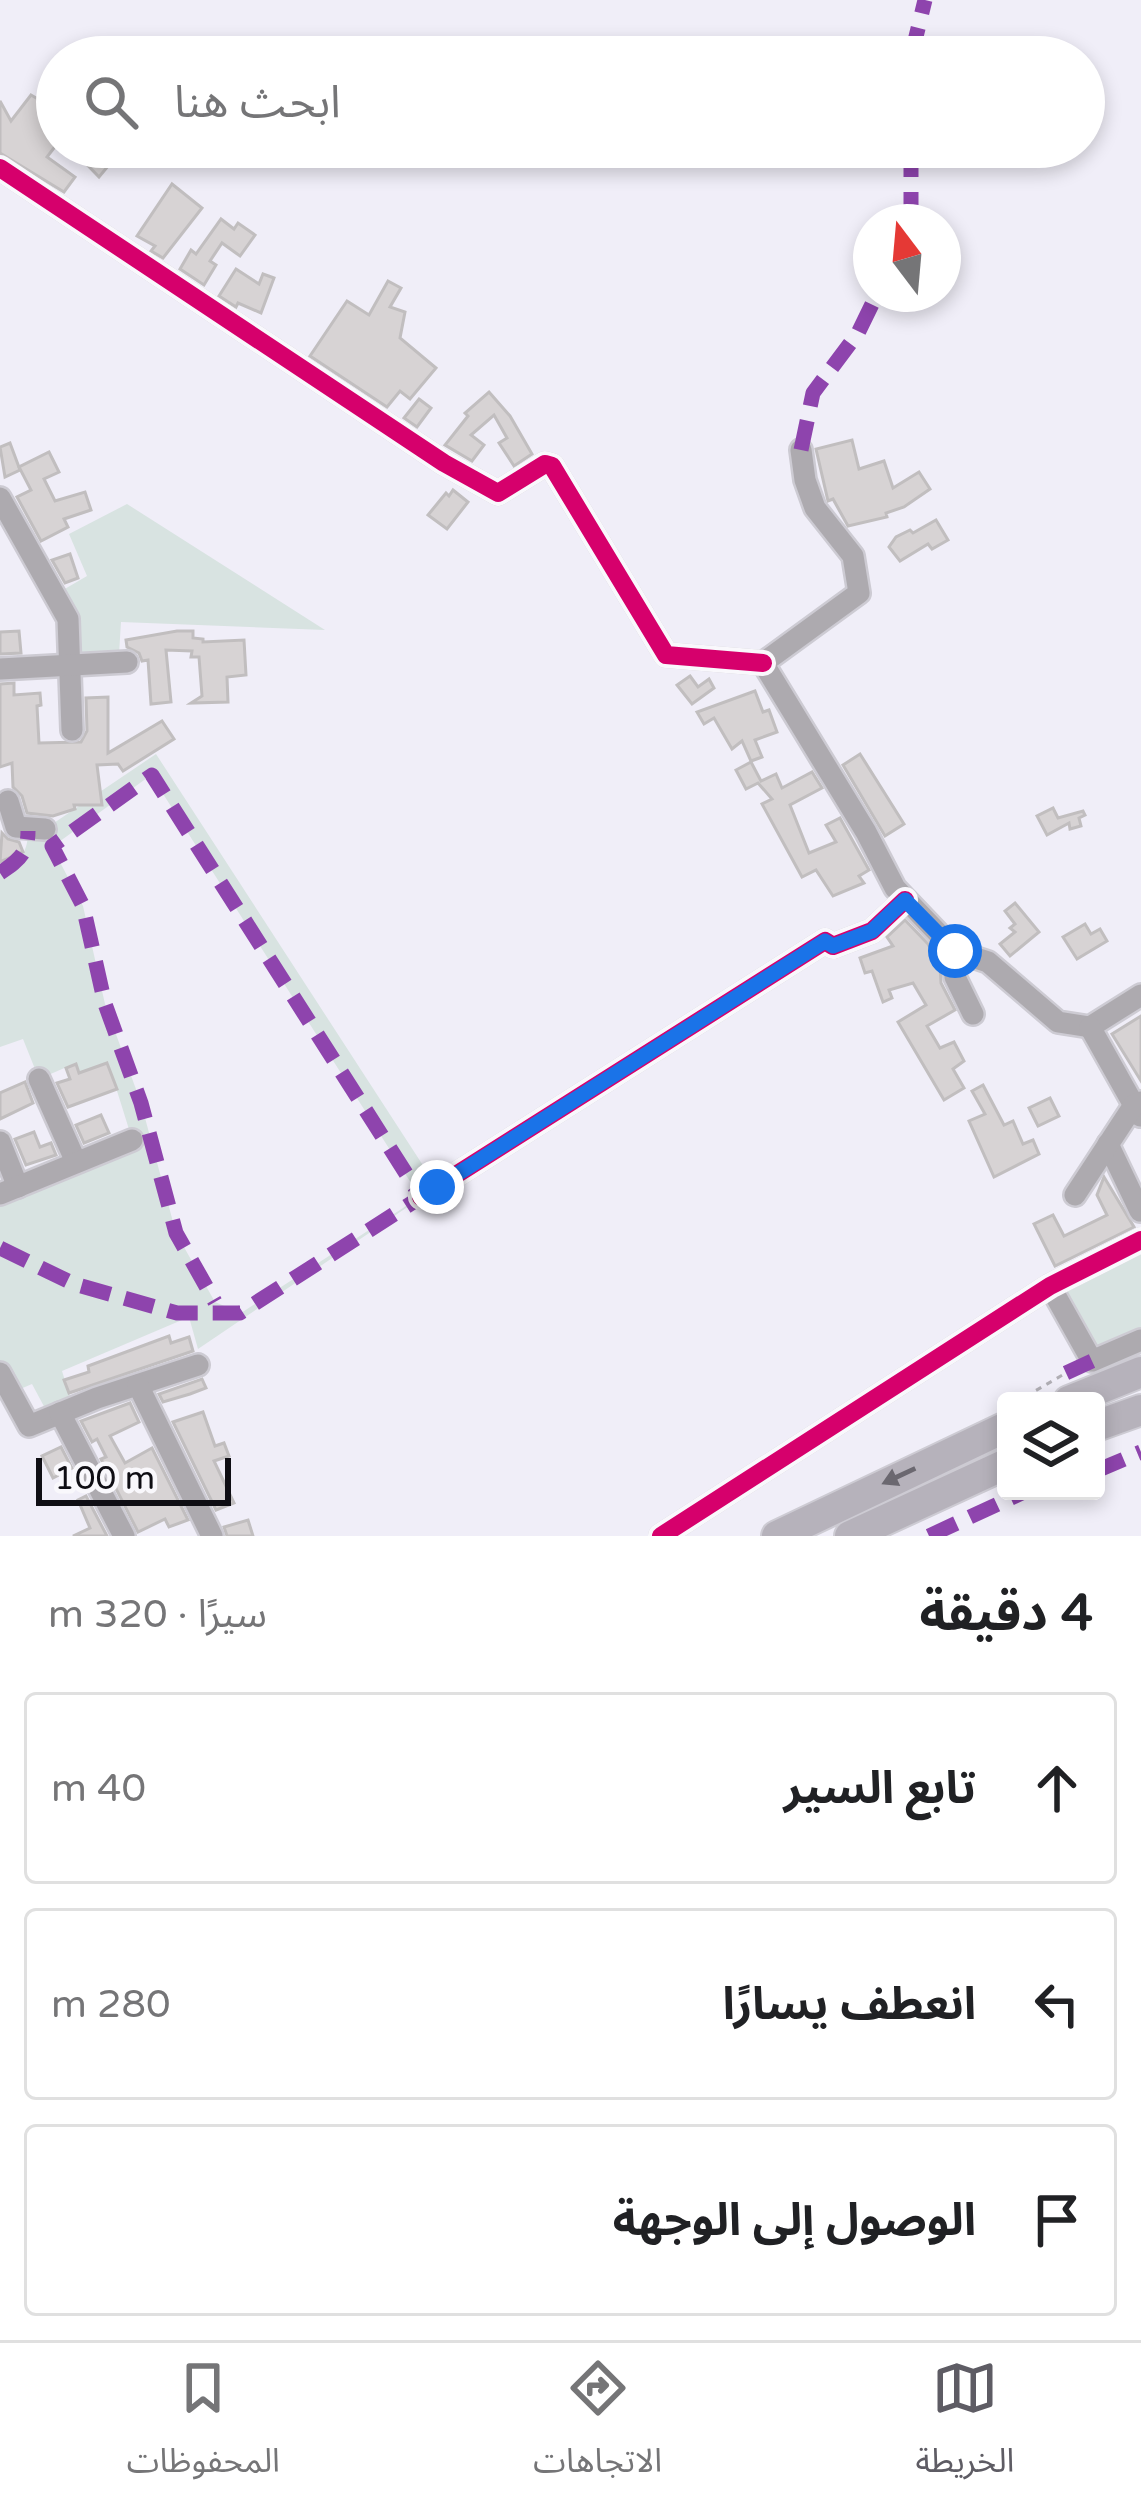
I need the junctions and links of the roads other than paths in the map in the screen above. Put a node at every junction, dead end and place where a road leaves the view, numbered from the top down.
1 (0, 168) edge
2 (801, 450) dead end
3 (0, 498) edge
4 (128, 662) dead end
5 (763, 663) junction
6 (70, 665) junction
7 (0, 669) edge
8 (72, 730) dead end
9 (7, 814) edge
10 (45, 829) dead end
11 (905, 900) junction
12 (955, 951) junction
13 (1140, 998) edge
14 (973, 1014) dead end
15 (1090, 1028) junction
16 (39, 1079) dead end
17 (1138, 1108) edge
18 (132, 1140) dead end
19 (0, 1142) edge
20 (1108, 1144) junction
21 (76, 1162) junction
22 (9, 1191) edge
23 (1075, 1195) dead end
24 (421, 1197) dead end
25 (1140, 1211) edge
26 (1141, 1240) edge
27 (1050, 1286) junction
28 (1141, 1340) edge
29 (198, 1365) dead end
30 (1141, 1372) edge
31 (0, 1373) edge
32 (138, 1385) junction
33 (1067, 1387) edge
34 (1141, 1410) edge
35 (60, 1413) junction
36 (1105, 1423) edge
37 (997, 1431) edge
38 (997, 1468) edge
39 (124, 1536) edge
40 (212, 1536) edge
41 (661, 1536) edge
42 (777, 1536) edge
43 (850, 1536) edge

1 - 5 street
2 - 5 street
3 - 6 street
4 - 6 street
5 - 11 street
6 - 7 street
6 - 8 street
9 - 10 street
11 - 12 street
11 - 24 street
12 - 14 street
12 - 15 street
13 - 15 street
15 - 17 street
16 - 21 street
17 - 20 street
18 - 21 street
19 - 22 street
20 - 23 street
20 - 25 street
21 - 22 street
26 - 27 street
27 - 28 street
27 - 41 street
29 - 32 street
30 - 33 highway
31 - 35 street
32 - 35 street
32 - 40 street
34 - 36 highway
35 - 39 street
37 -> 42 highway
38 - 43 highway

